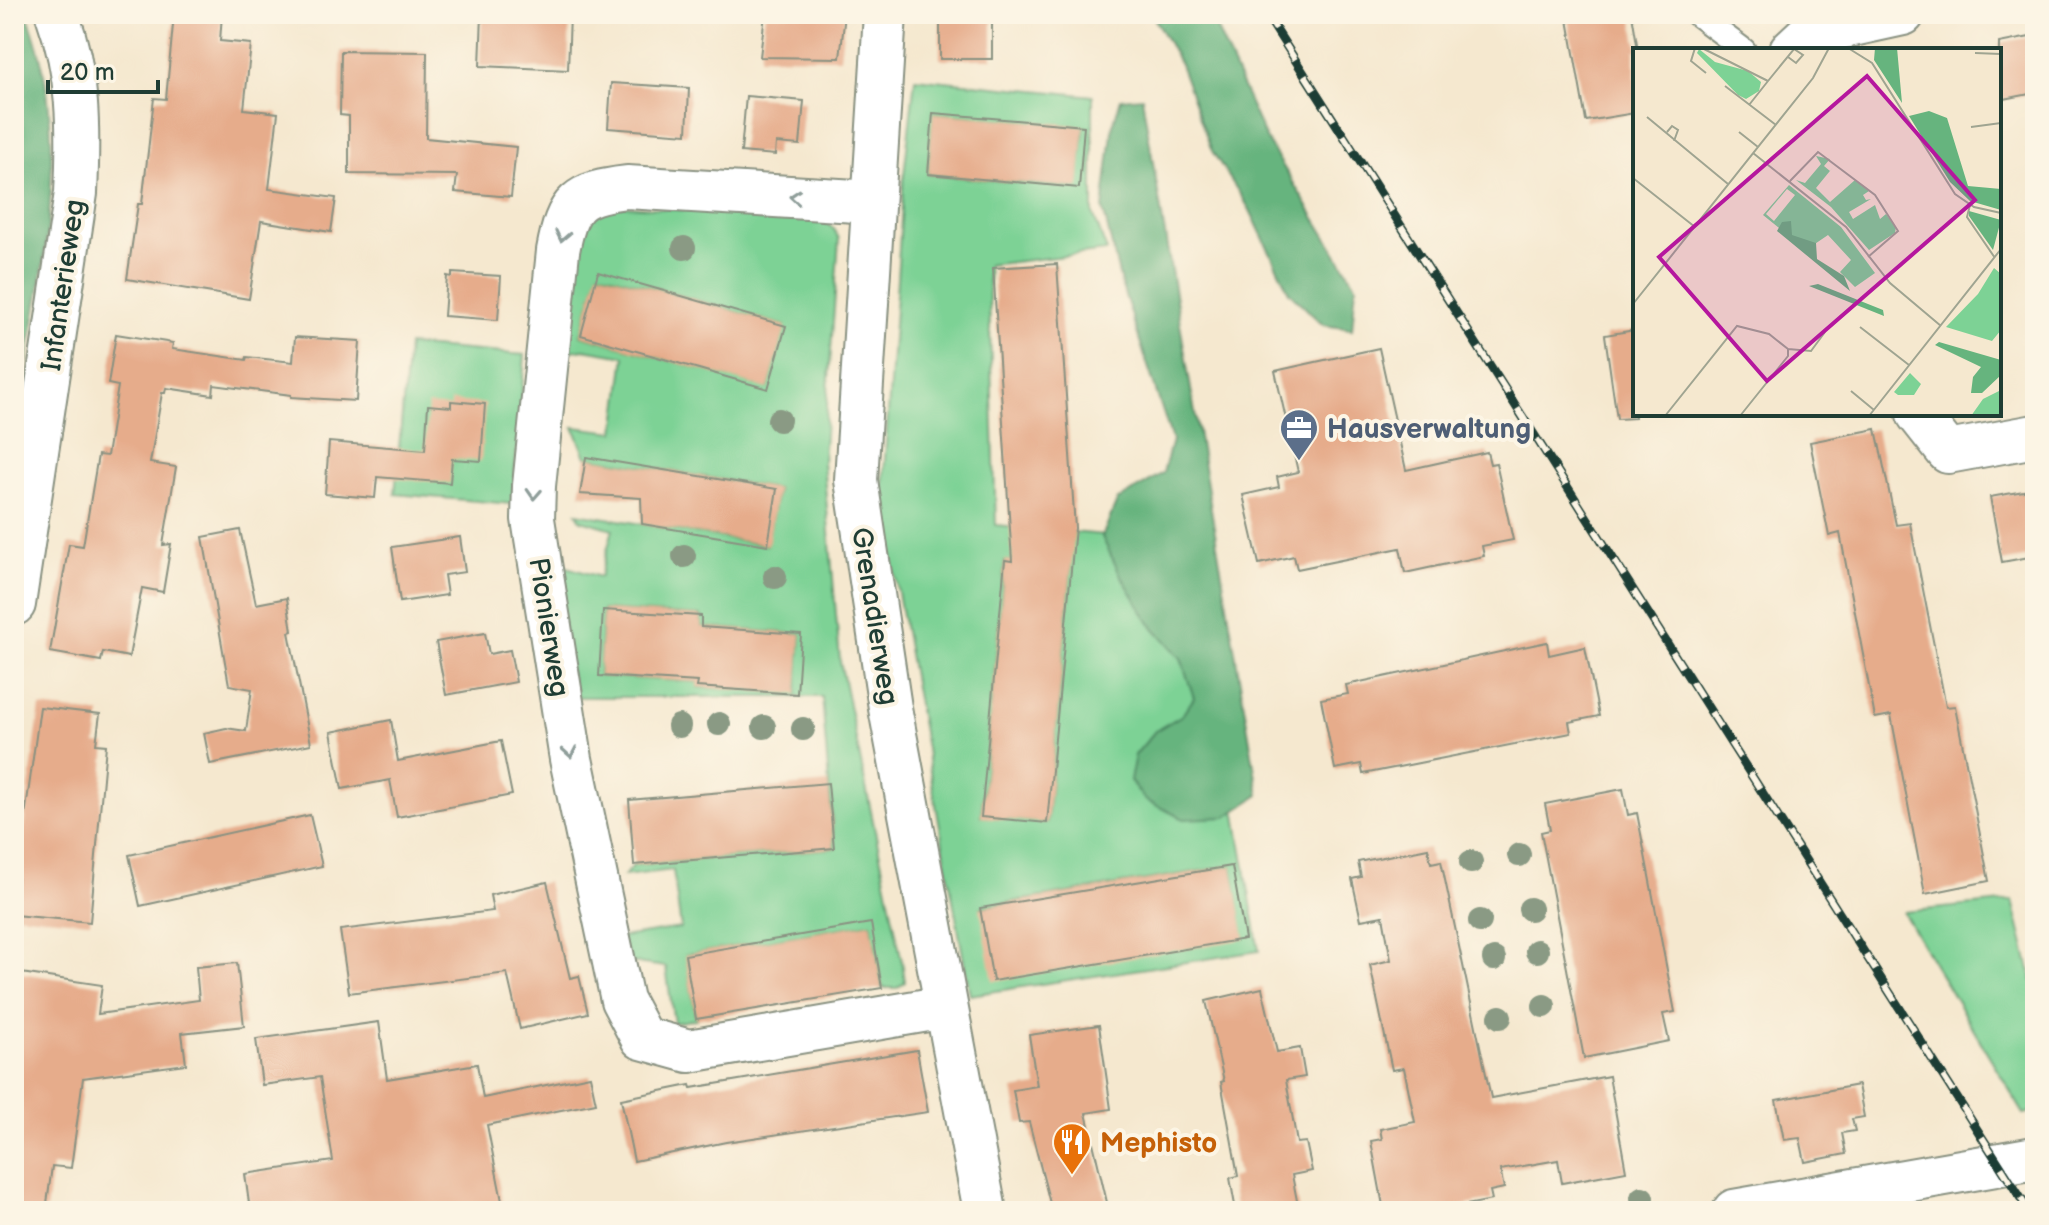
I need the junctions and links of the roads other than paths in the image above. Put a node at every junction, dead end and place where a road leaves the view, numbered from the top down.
1 (57, 14) edge
2 (885, 14) edge
3 (1696, 14) edge
4 (1903, 14) edge
5 (1741, 48) edge
6 (1793, 48) edge
7 (873, 202) junction
8 (1920, 416) edge
9 (2035, 436) edge
10 (14, 604) edge
11 (945, 1007) junction
12 (2035, 1158) edge
13 (985, 1211) edge
14 (1734, 1211) edge

1 - 10 street, Infanterieweg
2 - 7 street, Grenadierweg
3 - 5 lane
4 - 6 street
7 - 11 street, Grenadierweg
7 -> 11 street, Pionierweg
8 - 9 street
11 - 13 street, Grenadierweg
12 - 14 street

